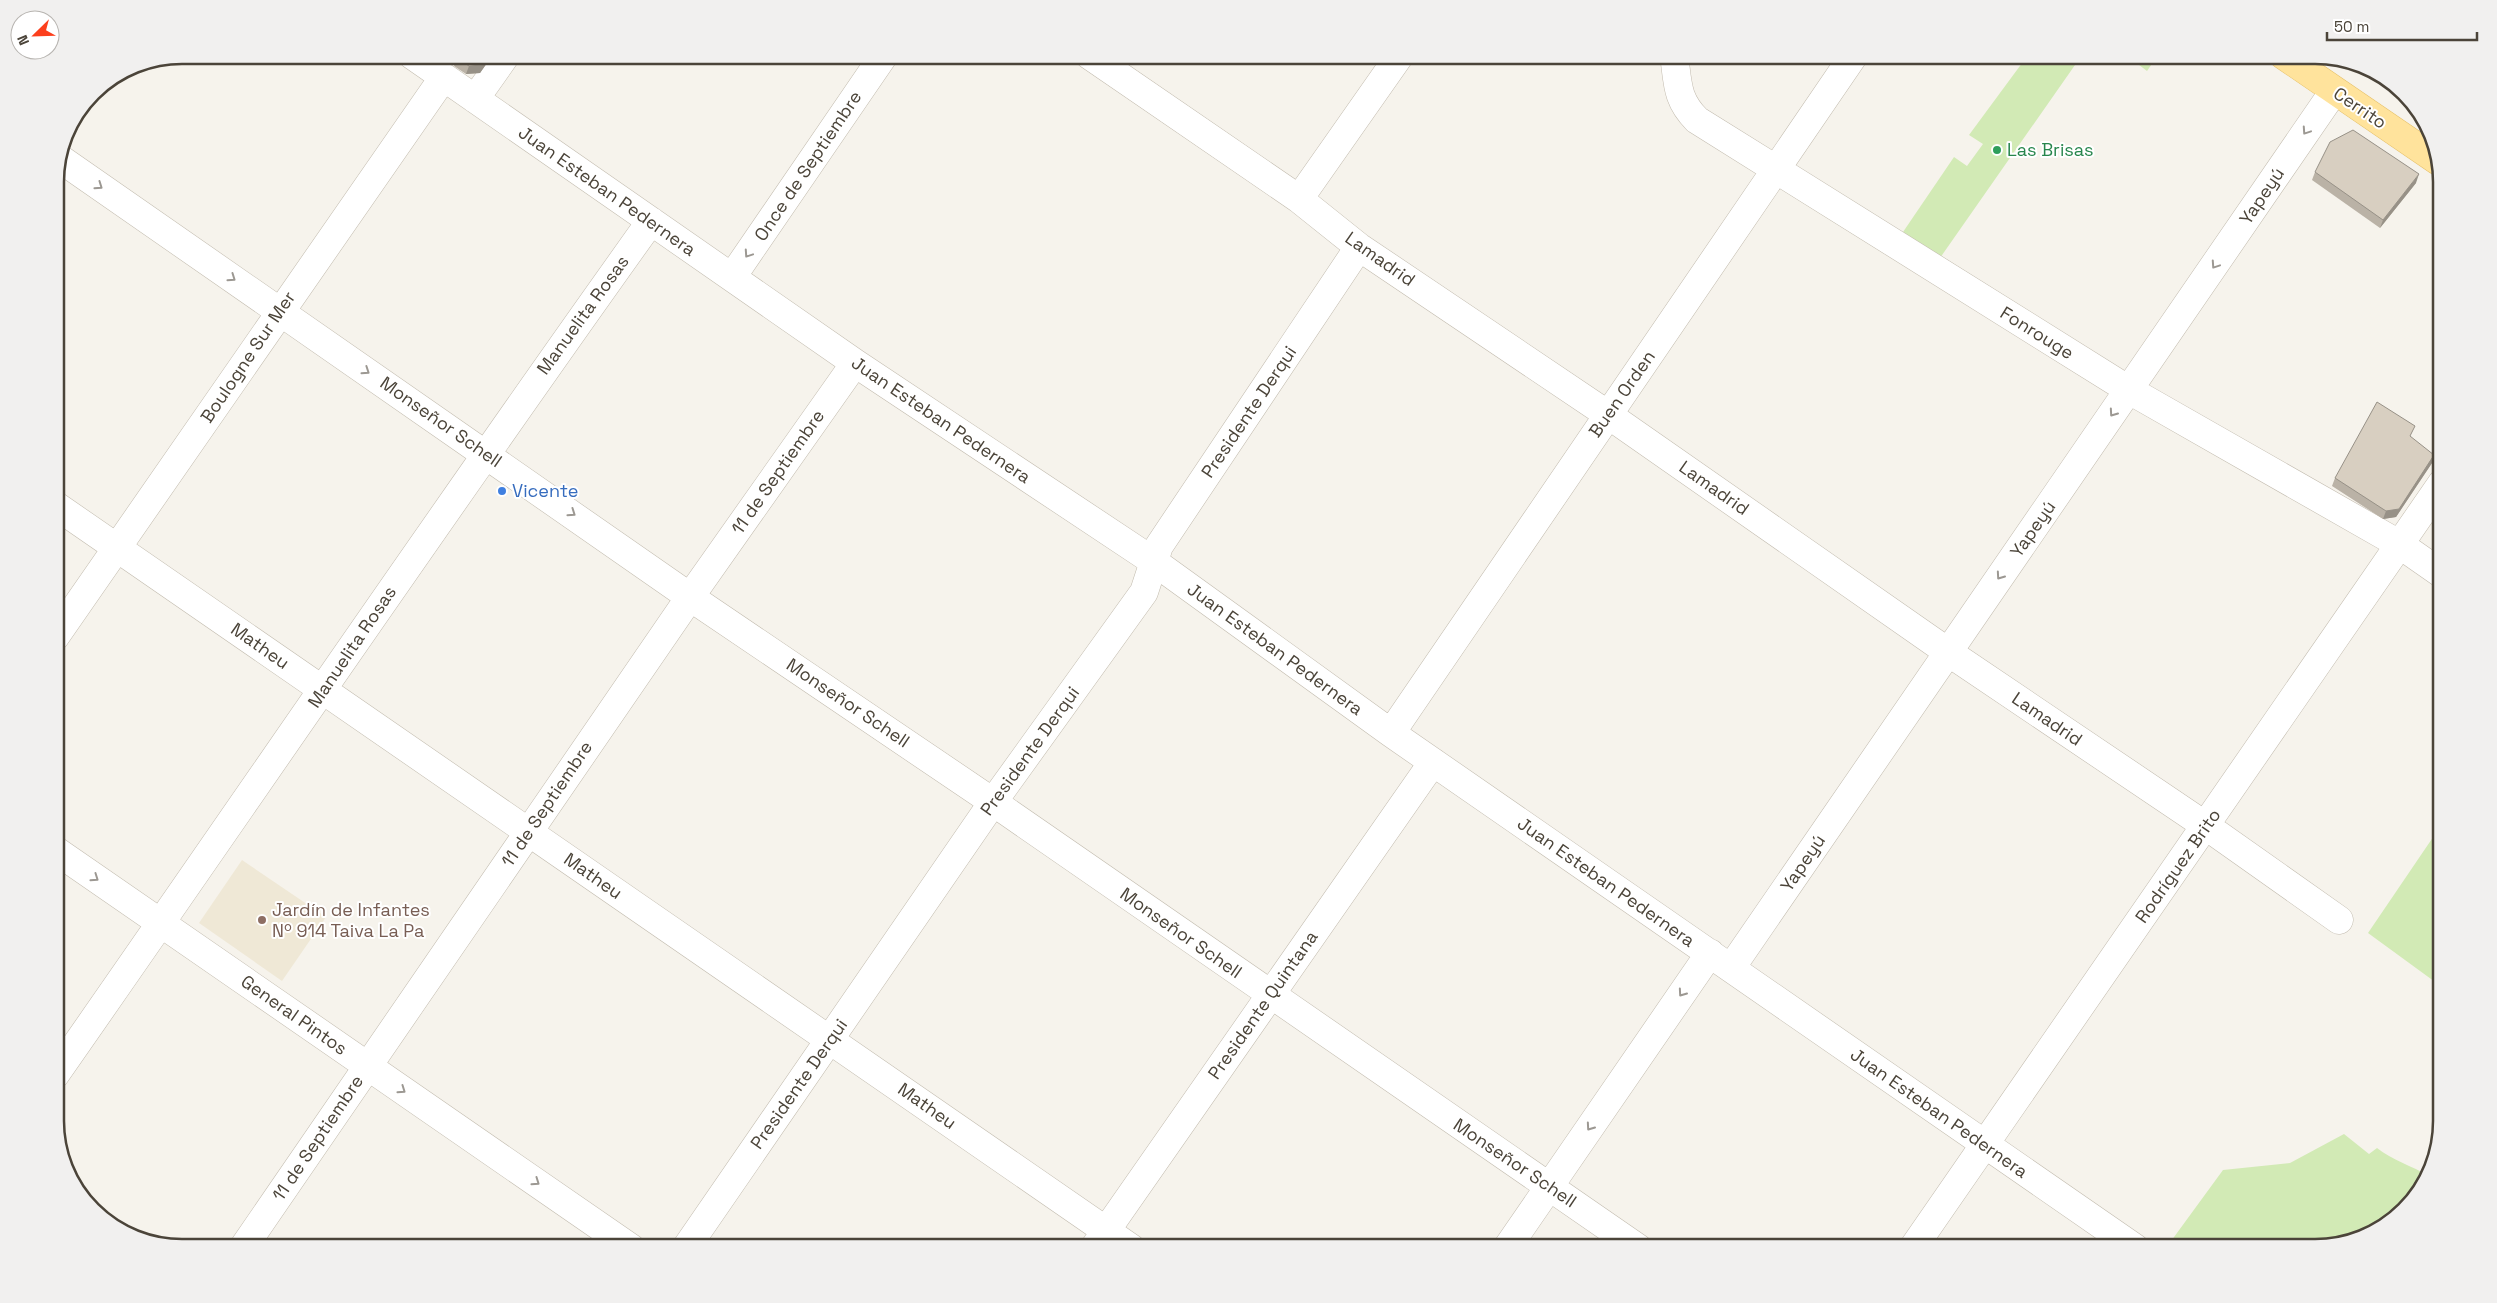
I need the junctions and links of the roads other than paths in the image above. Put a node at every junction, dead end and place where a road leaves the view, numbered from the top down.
1 (424, 64) edge
2 (500, 64) edge
3 (878, 64) edge
4 (1102, 64) edge
5 (1394, 64) edge
6 (1675, 64) edge
7 (1848, 64) edge
8 (2296, 64) edge
9 (443, 78) junction
10 (2334, 90) junction
11 (475, 99) junction
12 (2430, 156) edge
13 (66, 163) edge
14 (1777, 170) junction
15 (1299, 199) junction
16 (651, 221) junction
17 (1359, 247) junction
18 (732, 277) junction
19 (279, 311) junction
20 (855, 363) junction
21 (2129, 390) junction
22 (1607, 414) junction
23 (485, 452) junction
24 (2433, 496) edge
25 (64, 511) edge
26 (2399, 544) junction
27 (117, 548) junction
28 (1153, 561) junction
29 (2433, 568) edge
30 (690, 596) junction
31 (64, 624) edge
32 (1948, 652) junction
33 (323, 690) junction
34 (1391, 733) junction
35 (1434, 762) junction
36 (993, 802) junction
37 (2206, 826) junction
38 (529, 832) junction
39 (64, 856) edge
40 (2339, 920) dead end
41 (161, 923) junction
42 (1720, 960) junction
43 (1270, 995) junction
44 (830, 1039) junction
45 (64, 1062) edge
46 (368, 1066) junction
47 (1984, 1144) junction
48 (1549, 1186) junction
49 (249, 1239) edge
50 (618, 1239) edge
51 (692, 1239) edge
52 (1099, 1239) edge
53 (1101, 1239) edge
54 (1513, 1239) edge
55 (1625, 1239) edge
56 (1919, 1239) edge
57 (2122, 1239) edge

1 - 9 street, Juan Esteban Pedernera
2 - 11 street
3 -> 18 street, Once de Septiembre
4 - 15 street, Lamadrid
5 - 15 street
6 - 14 street, Fonrouge
7 - 14 street, Buen Orden
8 - 10 main road, Cerrito
9 - 11 street, Juan Esteban Pedernera
9 - 19 street, Boulogne Sur Mer
10 - 12 main road, Cerrito
10 -> 21 street, Yapeyú
11 - 16 street, Juan Esteban Pedernera
13 -> 19 street, Monseñor Schell
14 - 21 street, Fonrouge
14 - 22 street, Buen Orden
15 - 17 street, Lamadrid
16 - 18 street, Juan Esteban Pedernera
16 - 23 street, Manuelita Rosas
17 - 22 street, Lamadrid
17 - 28 street, Presidente Derqui
18 - 20 street, Juan Esteban Pedernera
19 -> 23 street, Monseñor Schell
19 - 27 street, Boulogne Sur Mer
20 - 28 street, Juan Esteban Pedernera
20 - 30 street, 11 de Septiembre
21 - 26 street, Fonrouge
21 -> 32 street, Yapeyú
22 - 32 street, Lamadrid
22 - 34 street, Buen Orden
23 -> 30 street, Monseñor Schell
23 - 33 street, Manuelita Rosas
24 - 26 street, Rodríguez Brito
25 - 27 street, Matheu
26 - 29 street, Fonrouge
26 - 37 street, Rodríguez Brito
27 - 31 street, Boulogne Sur Mer
27 - 33 street, Matheu
28 - 34 street, Juan Esteban Pedernera
28 - 36 street, Presidente Derqui
30 - 36 street, Monseñor Schell
30 - 38 street, 11 de Septiembre
32 - 37 street, Lamadrid
32 - 42 street, Yapeyú
33 - 38 street, Matheu
33 - 41 street, Manuelita Rosas
34 - 35 street, Juan Esteban Pedernera
35 - 42 street, Juan Esteban Pedernera
35 - 43 street, Presidente Quintana
36 - 43 street, Monseñor Schell
36 - 44 street, Presidente Derqui
37 - 40 street, Lamadrid
37 - 47 street, Rodríguez Brito
38 - 44 street, Matheu
38 - 46 street, 11 de Septiembre
39 -> 41 street, General Pintos
41 - 45 street, Manuelita Rosas
41 - 46 street, General Pintos
42 - 47 street, Juan Esteban Pedernera
42 -> 48 street, Yapeyú
43 - 48 street, Monseñor Schell
43 - 53 street, Presidente Quintana
44 - 51 street, Presidente Derqui
44 - 52 street, Matheu
46 - 49 street, 11 de Septiembre
46 -> 50 street, General Pintos
47 - 56 street, Rodríguez Brito
47 - 57 street, Juan Esteban Pedernera
48 - 54 street, Yapeyú
48 - 55 street, Monseñor Schell

